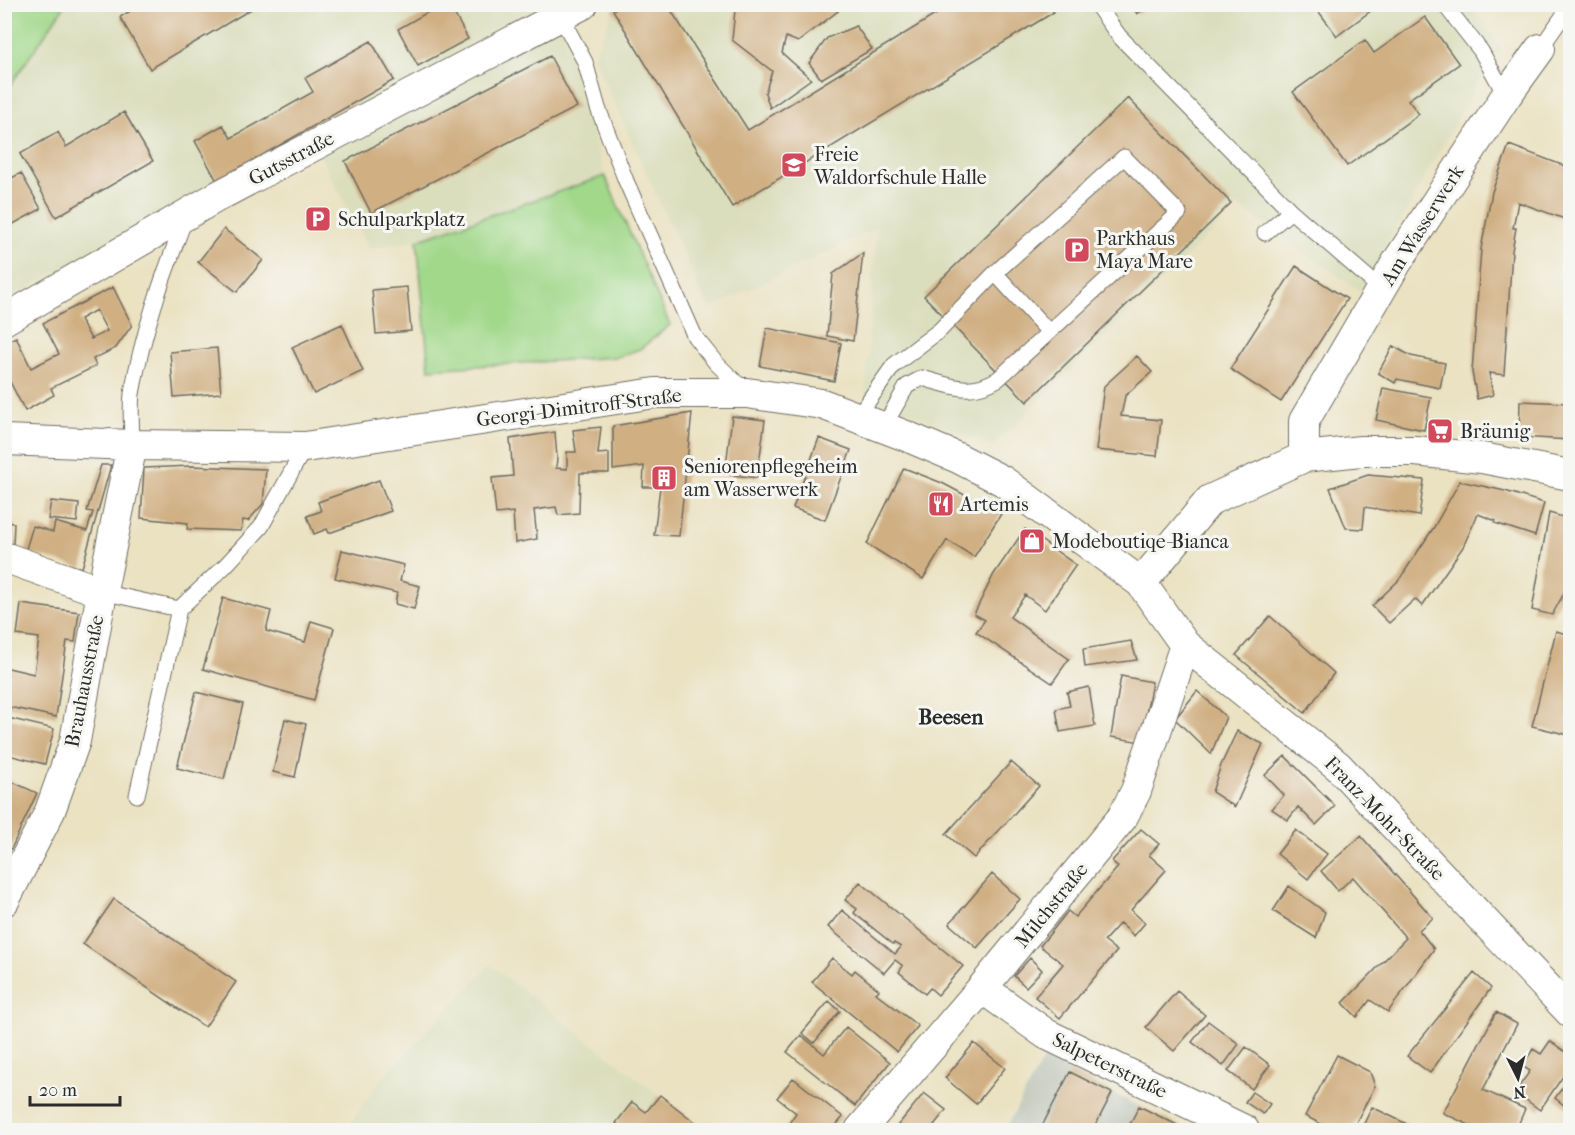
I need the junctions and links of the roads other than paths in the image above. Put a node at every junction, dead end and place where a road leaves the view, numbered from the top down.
1 (1096, 4) edge
2 (1444, 4) edge
3 (1570, 6) edge
4 (572, 11) edge
5 (1540, 49) joint
6 (1506, 96) junction
7 (1291, 211) junction
8 (187, 215) junction
9 (1265, 233) dead end
10 (995, 273) junction
11 (1381, 290) junction
12 (4, 320) edge
13 (1048, 332) junction
14 (747, 393) junction
15 (870, 421) junction
16 (4, 440) edge
17 (132, 445) junction
18 (305, 447) junction
19 (1304, 457) junction
20 (1570, 475) edge
21 (4, 557) edge
22 (1141, 583) junction
23 (102, 592) junction
24 (179, 609) junction
25 (1185, 645) junction
26 (137, 795) dead end
27 (4, 901) edge
28 (982, 988) junction
29 (1570, 1012) edge
30 (860, 1131) edge
31 (1244, 1131) edge

1 - 7 lane
2 - 6 lane
3 - 5 lane, Am Wasserwerk
4 - 8 street, Gutsstraße
4 - 14 lane
5 - 6 street, Am Wasserwerk
6 - 11 street, Am Wasserwerk
7 - 9 lane
7 - 11 lane
8 - 12 street, Gutsstraße
8 - 17 lane
10 - 13 lane
10 - 13 lane
10 - 15 lane
11 - 19 street, Am Wasserwerk
13 - 15 lane
14 - 15 street, Georgi-Dimitroff-Straße
14 - 18 street, Georgi-Dimitroff-Straße
15 - 22 street, Georgi-Dimitroff-Straße
16 - 17 street, Georgi-Dimitroff-Straße
17 - 18 street, Georgi-Dimitroff-Straße
17 - 23 street, Brauhausstraße
18 - 24 lane
19 - 20 street
19 - 22 street
21 - 23 street
22 - 25 street, Franz-Mohr-Straße
23 - 24 lane, Brauhausstraße
23 - 27 street, Brauhausstraße
24 - 26 lane
25 - 28 street, Milchstraße
25 - 29 street, Franz-Mohr-Straße
28 - 30 street, Milchstraße
28 - 31 street, Salpeterstraße

